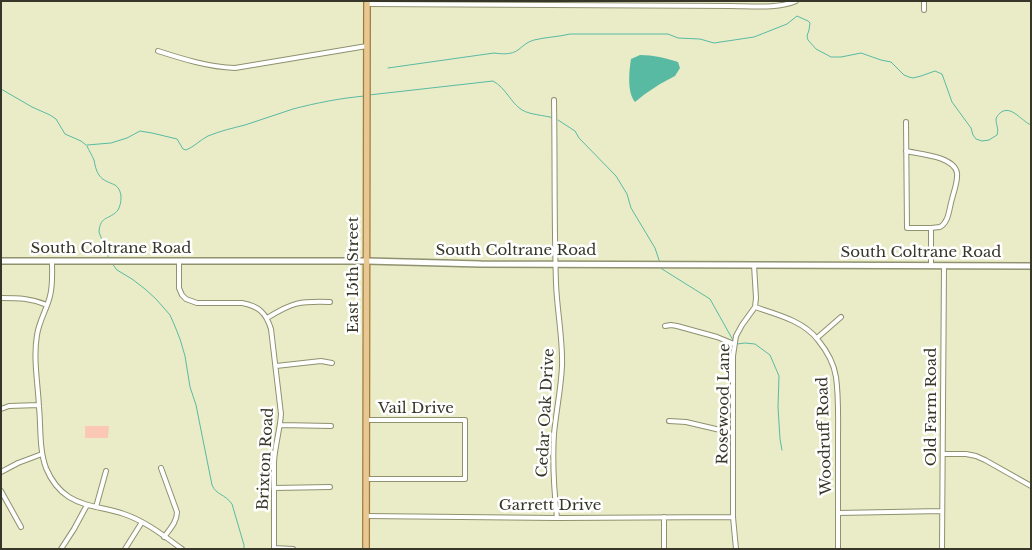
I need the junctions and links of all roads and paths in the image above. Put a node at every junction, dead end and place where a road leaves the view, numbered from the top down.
1 (796, 1) edge
2 (924, 1) edge
3 (367, 3) edge
4 (671, 3) edge
5 (924, 10) dead end
6 (367, 46) junction
7 (158, 51) dead end
8 (554, 100) dead end
9 (906, 122) dead end
10 (906, 151) junction
11 (931, 228) junction
12 (1, 261) edge
13 (52, 261) junction
14 (367, 261) junction
15 (179, 262) junction
16 (555, 264) junction
17 (754, 265) junction
18 (931, 266) junction
19 (944, 266) junction
20 (1031, 266) edge
21 (1, 298) edge
22 (330, 302) dead end
23 (47, 305) junction
24 (755, 307) junction
25 (841, 317) dead end
26 (267, 318) junction
27 (665, 326) dead end
28 (817, 338) junction
29 (735, 342) junction
30 (332, 363) dead end
31 (276, 366) junction
32 (39, 405) junction
33 (1, 409) edge
34 (367, 420) junction
35 (668, 421) dead end
36 (281, 425) junction
37 (332, 426) dead end
38 (733, 433) junction
39 (42, 454) junction
40 (942, 454) junction
41 (161, 468) dead end
42 (106, 471) dead end
43 (1, 472) edge
44 (366, 479) junction
45 (1031, 486) edge
46 (330, 487) dead end
47 (274, 488) junction
48 (1, 491) edge
49 (87, 505) junction
50 (96, 507) junction
51 (942, 511) junction
52 (838, 513) junction
53 (366, 516) junction
54 (733, 517) junction
55 (557, 518) junction
56 (664, 518) junction
57 (142, 522) junction
58 (22, 526) dead end
59 (164, 536) junction
60 (274, 548) edge
61 (61, 549) edge
62 (125, 549) edge
63 (182, 549) edge
64 (292, 549) edge
65 (366, 549) edge
66 (664, 549) edge
67 (736, 549) edge
68 (838, 549) edge
69 (942, 549) edge

1 - 4 street
2 - 5 street
3 - 4 street
3 - 6 main road, East 15th Street
6 - 7 street
6 - 14 main road, East 15th Street
8 - 16 street, Cedar Oak Drive
9 - 10 street
10 - 11 street
10 - 11 street
11 - 18 street
12 - 13 main road, South Coltrane Road
13 - 15 main road, South Coltrane Road
13 - 23 street
14 - 15 main road, South Coltrane Road
14 - 16 main road, South Coltrane Road
14 - 34 main road, East 15th Street
15 - 26 street
16 - 17 main road, South Coltrane Road
16 - 55 street, Cedar Oak Drive
17 - 18 main road, South Coltrane Road
17 - 24 street
18 - 19 main road, South Coltrane Road
19 - 20 main road, South Coltrane Road
19 - 40 street, Old Farm Road
21 - 23 street
22 - 26 street
23 - 32 street
24 - 28 street, Woodruff Road
24 - 29 street, Rosewood Lane
25 - 28 street
26 - 31 street, Brixton Road
27 - 29 street
28 - 52 street, Woodruff Road
29 - 38 street, Rosewood Lane
30 - 31 street
31 - 36 street, Brixton Road
32 - 33 street
32 - 39 street
34 - 44 main road, East 15th Street
34 - 44 street, Vail Drive
35 - 38 street
36 - 37 street
36 - 47 street, Brixton Road
38 - 54 street, Rosewood Lane
39 - 43 street
39 - 49 street
40 - 45 street
40 - 51 street, Old Farm Road
41 - 59 street
42 - 50 street
44 - 53 main road, East 15th Street
46 - 47 street
47 - 60 street, Brixton Road
48 - 58 street
49 - 50 street
49 - 61 street
50 - 57 street
51 - 52 street
51 - 69 street, Old Farm Road
52 - 68 street, Woodruff Road
53 - 55 street, Garrett Drive
53 - 65 main road, East 15th Street
54 - 56 street, Garrett Drive
54 - 67 street, Rosewood Lane
55 - 56 street, Garrett Drive
56 - 66 street
57 - 59 street
57 - 62 street
59 - 63 street
60 - 64 street

